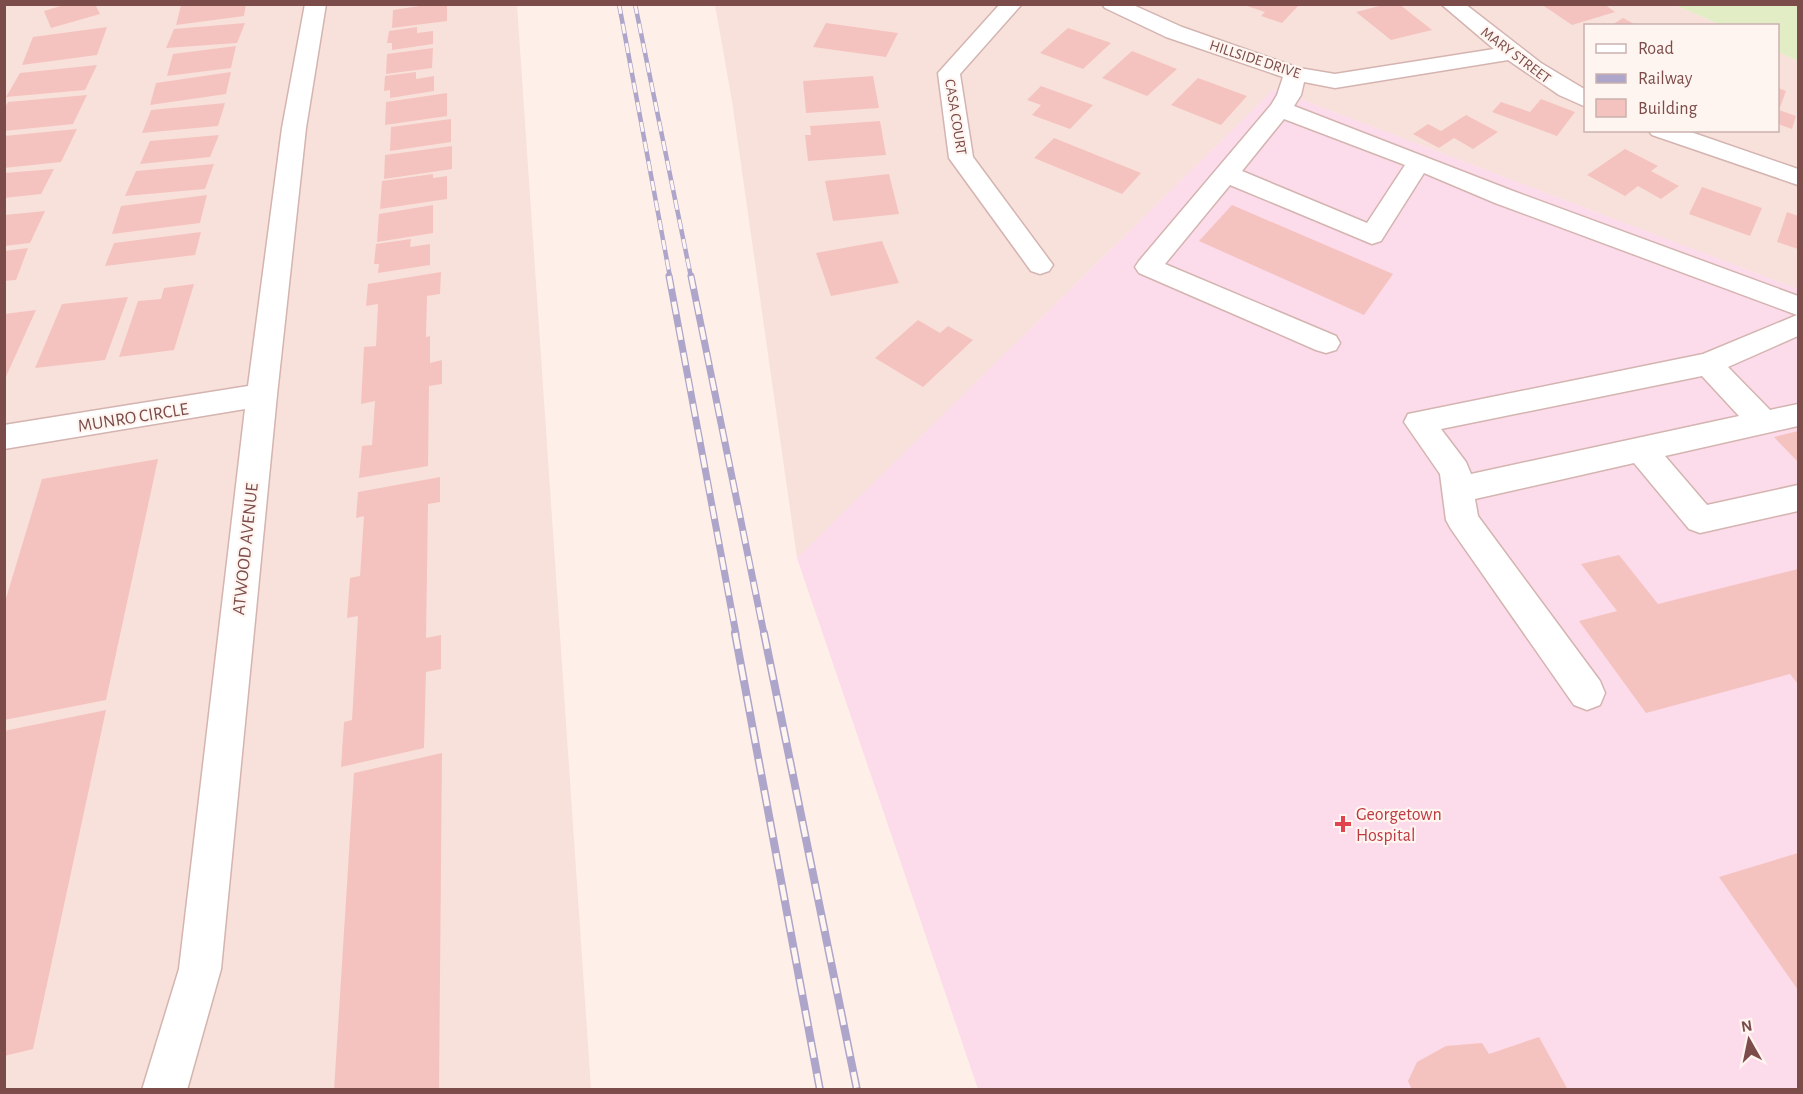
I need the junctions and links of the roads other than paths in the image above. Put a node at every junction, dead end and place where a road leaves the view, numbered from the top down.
1 (316, 4) edge
2 (1012, 4) edge
3 (1112, 4) edge
4 (1451, 4) edge
5 (1512, 53) junction
6 (1295, 74) junction
7 (1584, 98) edge
8 (1280, 109) junction
9 (1666, 132) edge
10 (1419, 162) junction
11 (1227, 174) junction
12 (1798, 177) edge
13 (1040, 265) dead end
14 (1798, 306) edge
15 (1798, 326) edge
16 (1326, 343) dead end
17 (1708, 364) junction
18 (262, 395) junction
19 (1798, 416) edge
20 (1764, 423) junction
21 (4, 437) edge
22 (1641, 450) junction
23 (1458, 490) junction
24 (1798, 498) edge
25 (1587, 693) dead end
26 (164, 1089) edge

1 - 18 street, ATWOOD AVENUE
2 - 13 street, CASA COURT
3 - 6 street, HILLSIDE DRIVE
4 - 5 street, MARY STREET
5 - 6 street, HILLSIDE DRIVE
5 - 7 street, MARY STREET
6 - 8 street
8 - 10 street
8 - 11 street
9 - 12 street
10 - 11 street
10 - 14 street
11 - 16 street
15 - 17 street
17 - 20 street
17 - 23 street
18 - 21 street, MUNRO CIRCLE
18 - 26 street, ATWOOD AVENUE
19 - 20 street
20 - 22 street
22 - 23 street
22 - 24 street
23 - 25 street

